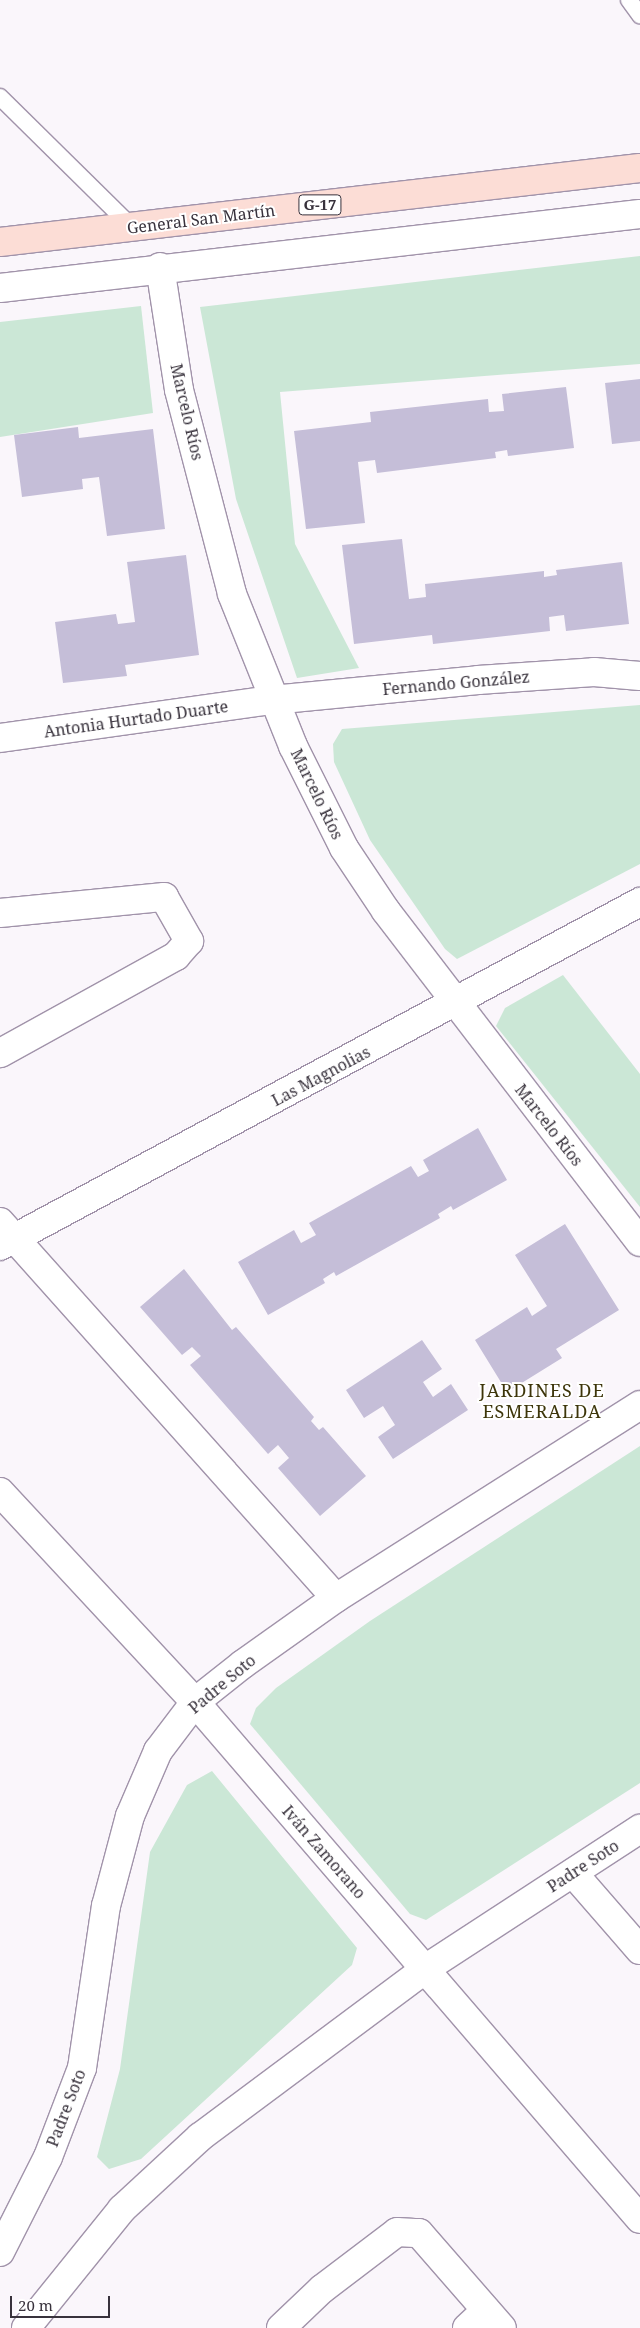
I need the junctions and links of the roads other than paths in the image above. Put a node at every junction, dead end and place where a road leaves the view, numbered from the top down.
1 (629, 0) edge
2 (640, 15) edge
3 (0, 97) edge
4 (640, 168) edge
5 (640, 214) edge
6 (132, 226) junction
7 (0, 242) edge
8 (160, 267) junction
9 (0, 288) edge
10 (640, 676) edge
11 (272, 700) junction
12 (0, 738) edge
13 (640, 902) edge
14 (0, 913) edge
15 (454, 1004) junction
16 (0, 1053) edge
17 (5, 1236) edge
18 (640, 1242) edge
19 (640, 1405) edge
20 (0, 1492) edge
21 (336, 1598) junction
22 (195, 1702) junction
23 (640, 1829) edge
24 (572, 1873) junction
25 (640, 1950) edge
26 (426, 1969) junction
27 (640, 2219) edge
28 (0, 2252) edge
29 (485, 2322) edge
30 (26, 2328) edge
31 (281, 2328) edge

1 - 2 lane
3 - 6 lane
4 - 6 main road, General San Martín / G-17
5 - 8 street
6 - 7 main road, General San Martín / G-17
8 - 9 street
8 - 11 street, Marcelo Ríos
10 - 11 street, Fernando González
11 - 12 street, Antonia Hurtado Duarte
11 - 15 street, Marcelo Ríos
13 - 15 street, Las Magnolias
14 - 16 street
15 - 17 street, Las Magnolias
15 - 18 street, Marcelo Ríos
17 - 21 street
19 - 21 street, Padre Soto
20 - 22 street, Iván Zamorano
21 - 22 street, Padre Soto
22 - 26 street, Iván Zamorano
22 - 28 street, Padre Soto
23 - 24 street, Padre Soto
24 - 25 street
24 - 26 street, Padre Soto
26 - 27 street, Iván Zamorano
26 - 30 street, Padre Soto
29 - 31 street

